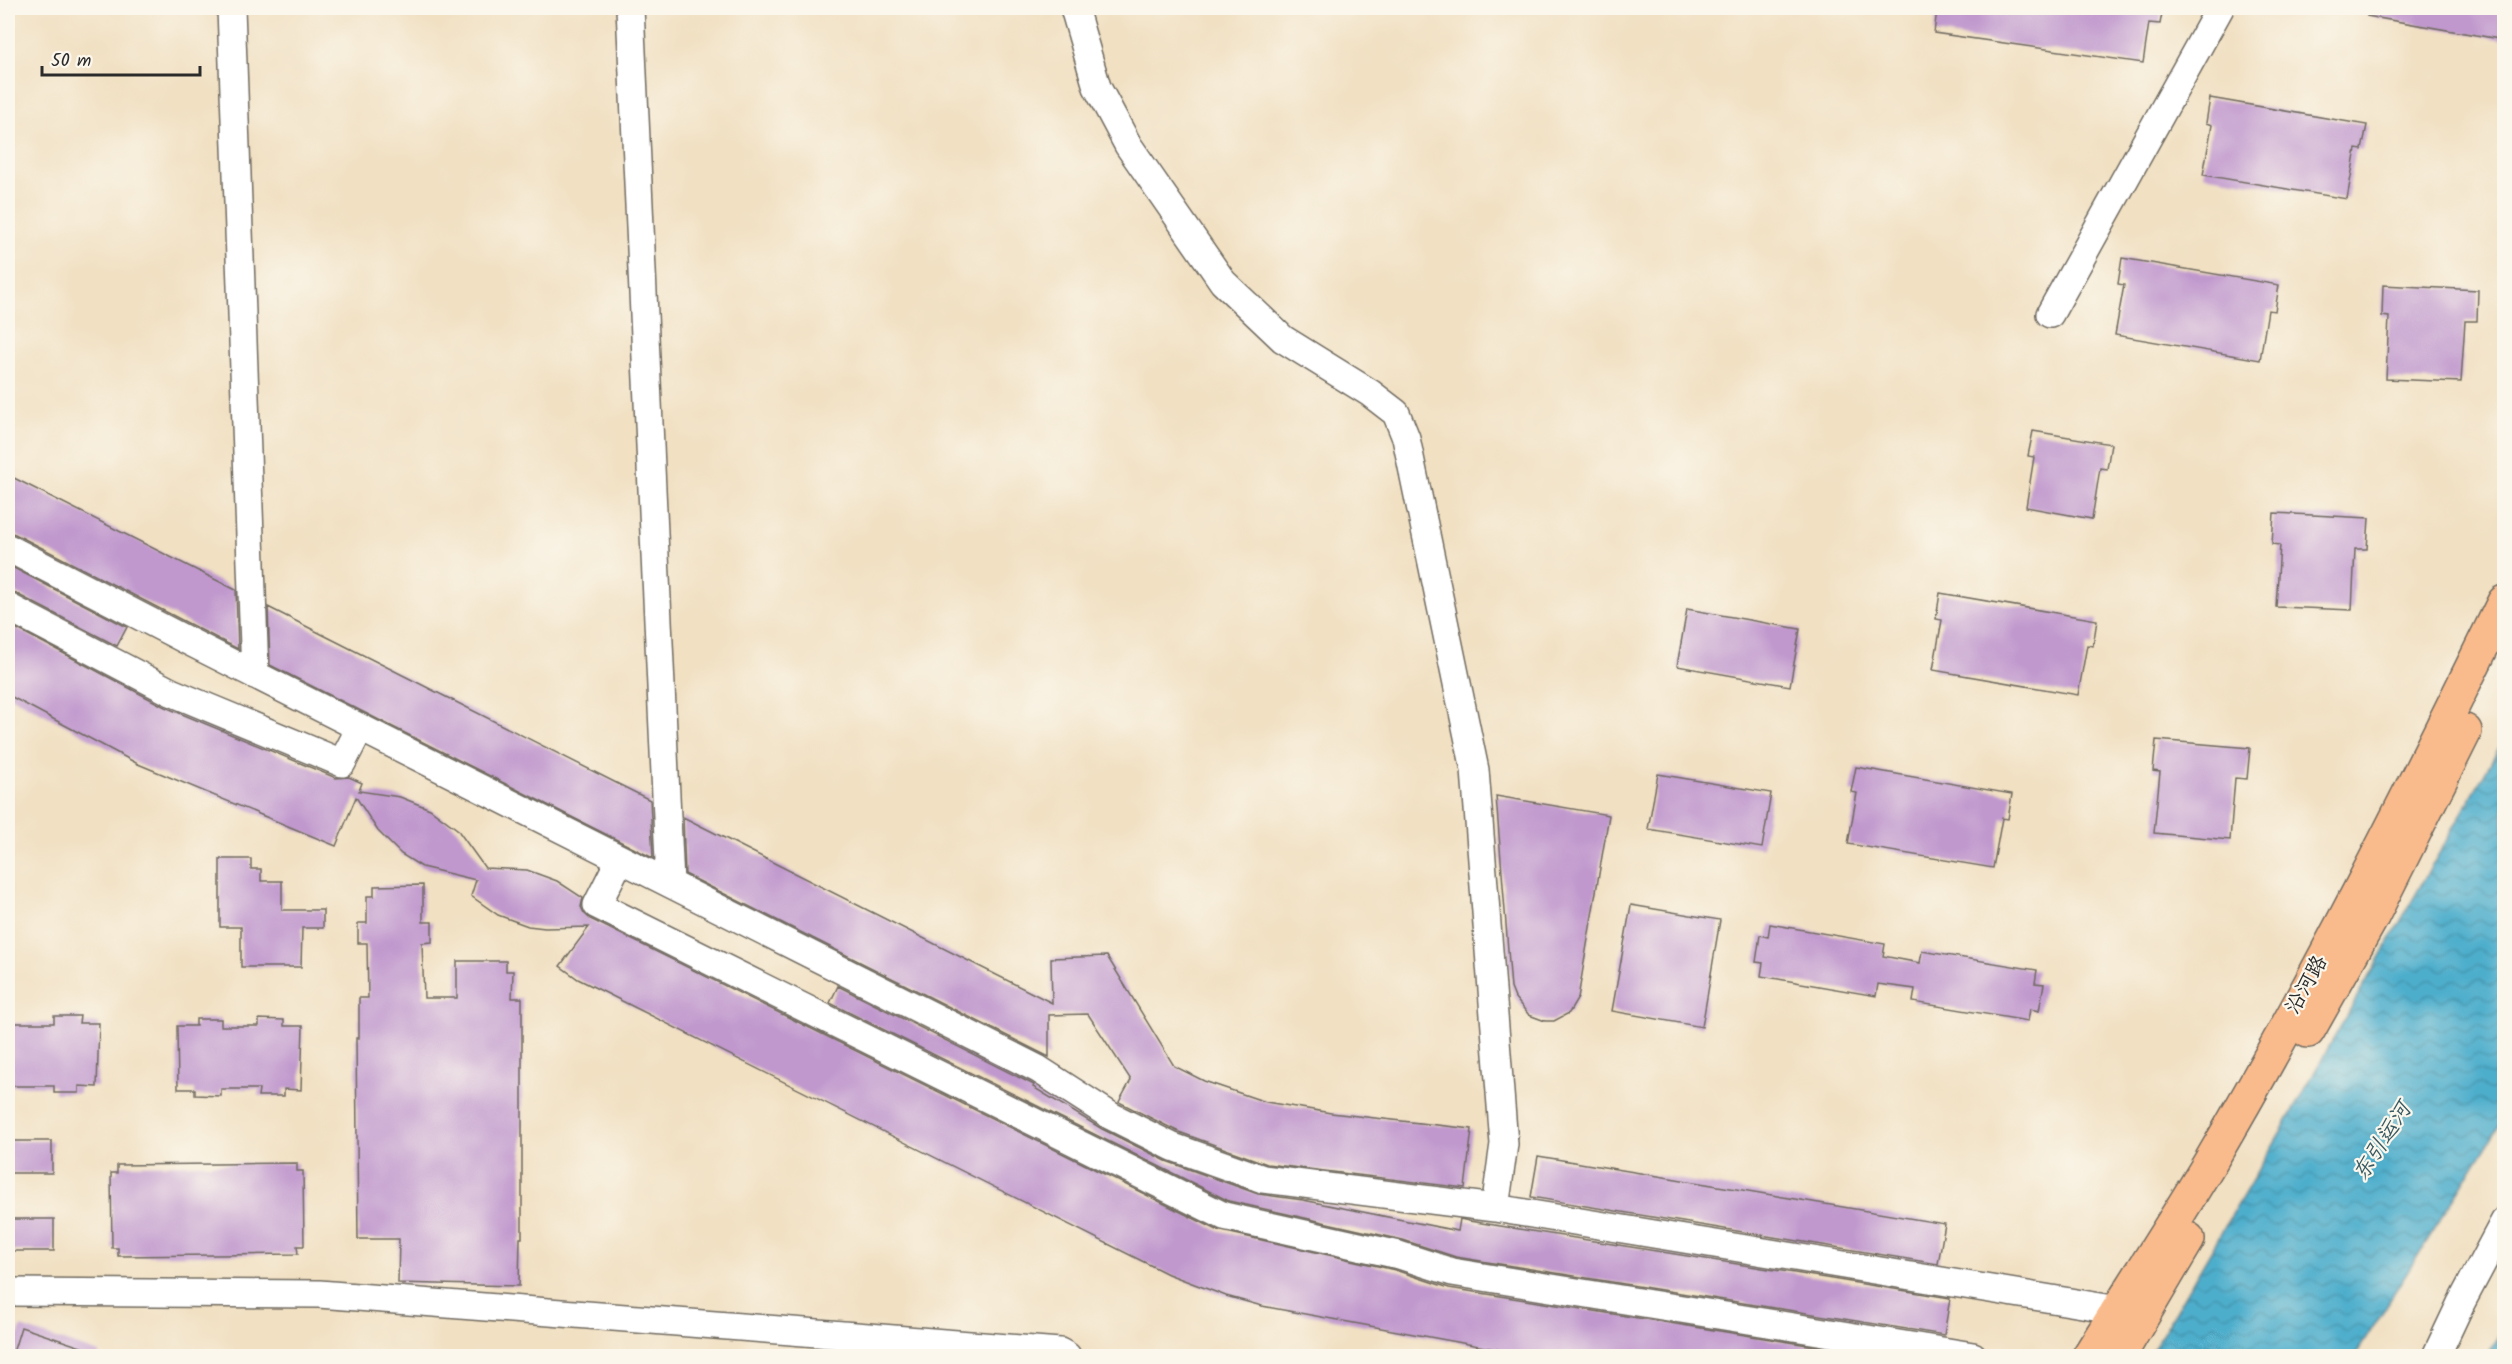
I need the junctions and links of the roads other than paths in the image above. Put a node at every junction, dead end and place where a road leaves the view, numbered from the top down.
1 (231, 8) edge
2 (630, 8) edge
3 (1074, 8) edge
4 (2220, 8) edge
5 (2050, 314) dead end
6 (8, 548) edge
7 (2505, 602) edge
8 (8, 607) edge
9 (2505, 652) edge
10 (255, 675) junction
11 (360, 728) junction
12 (620, 859) junction
13 (669, 884) junction
14 (1495, 1208) junction
15 (2505, 1222) edge
16 (8, 1292) edge
17 (2119, 1310) junction
18 (1067, 1356) edge
19 (1973, 1356) edge
20 (2090, 1356) edge
21 (2119, 1356) edge
22 (2436, 1356) edge

1 - 10 street
2 - 13 street
3 - 14 street
4 - 5 street
6 - 10 street
7 - 17 main road, 沿河路
8 - 11 street
9 - 21 main road, 沿河路
10 - 11 street
11 - 12 street
12 - 13 street
12 - 19 street
13 - 14 street
14 - 17 street
15 - 22 street
16 - 18 street
17 - 20 main road, 沿河路

